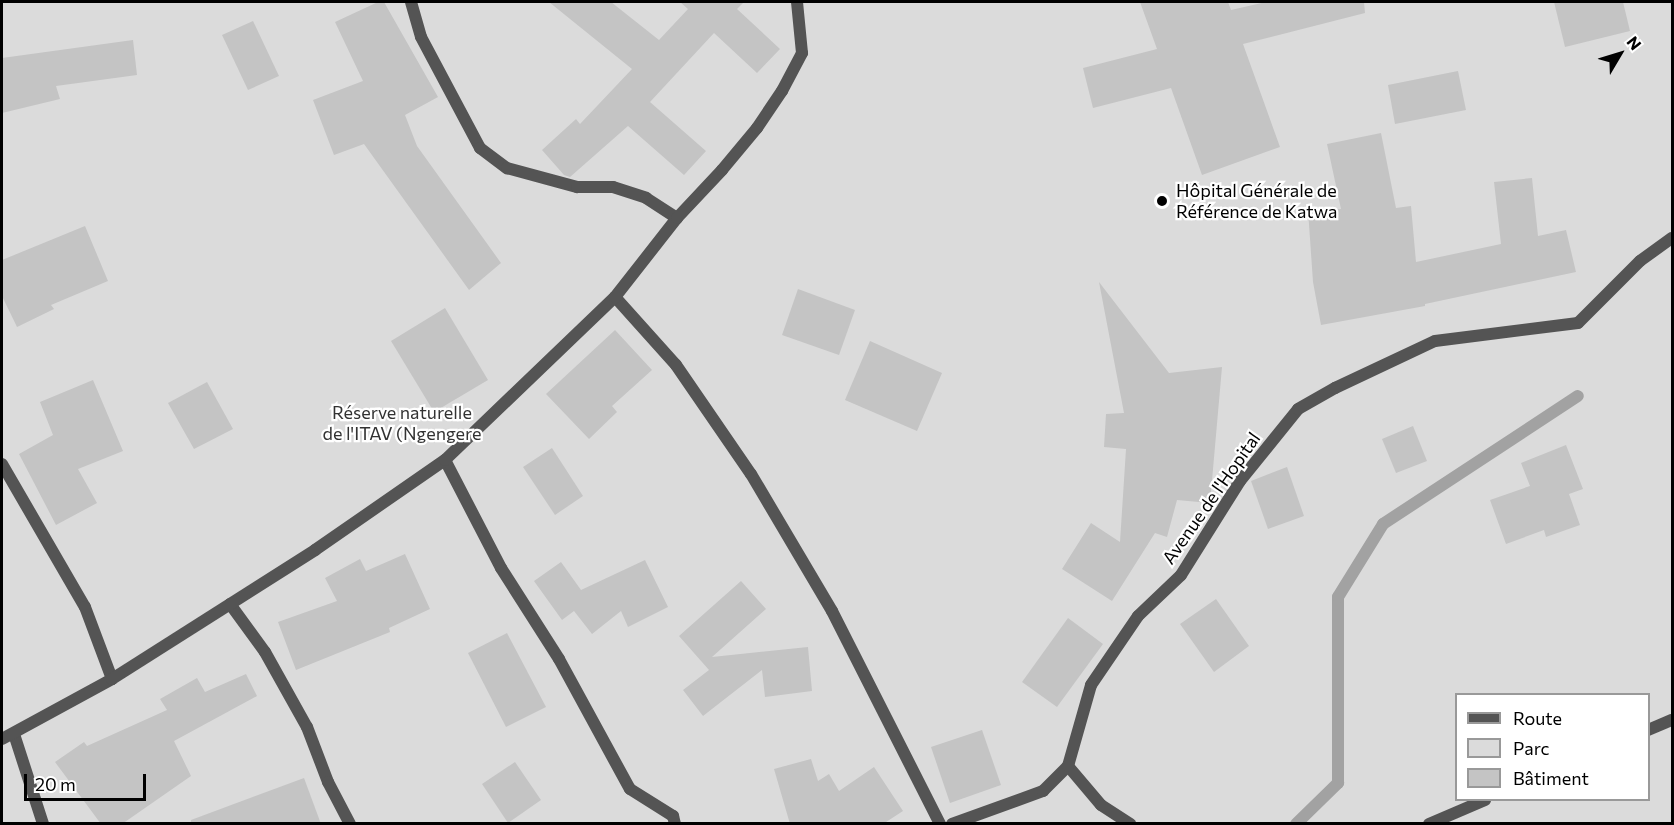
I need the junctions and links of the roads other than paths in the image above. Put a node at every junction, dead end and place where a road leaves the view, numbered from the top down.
1 (411, 2) edge
2 (797, 2) edge
3 (677, 218) junction
4 (1672, 238) edge
5 (615, 297) junction
6 (445, 460) junction
7 (2, 464) edge
8 (230, 604) junction
9 (112, 679) junction
10 (1672, 720) edge
11 (1650, 729) edge
12 (8, 737) edge
13 (1068, 766) junction
14 (1483, 801) edge
15 (43, 824) edge
16 (350, 824) edge
17 (675, 824) edge
18 (940, 824) edge
19 (952, 824) edge
20 (1130, 824) edge
21 (1429, 824) edge

1 - 3 street
2 - 3 street
3 - 5 street
4 - 13 street, Avenue de l'Hopital
5 - 6 street
5 - 18 street
6 - 8 street
6 - 17 street
7 - 9 street
8 - 9 street
8 - 16 street
9 - 12 street
10 - 11 street
12 - 15 street
13 - 19 street, Avenue de l'Hopital
13 - 20 street
14 - 21 street

